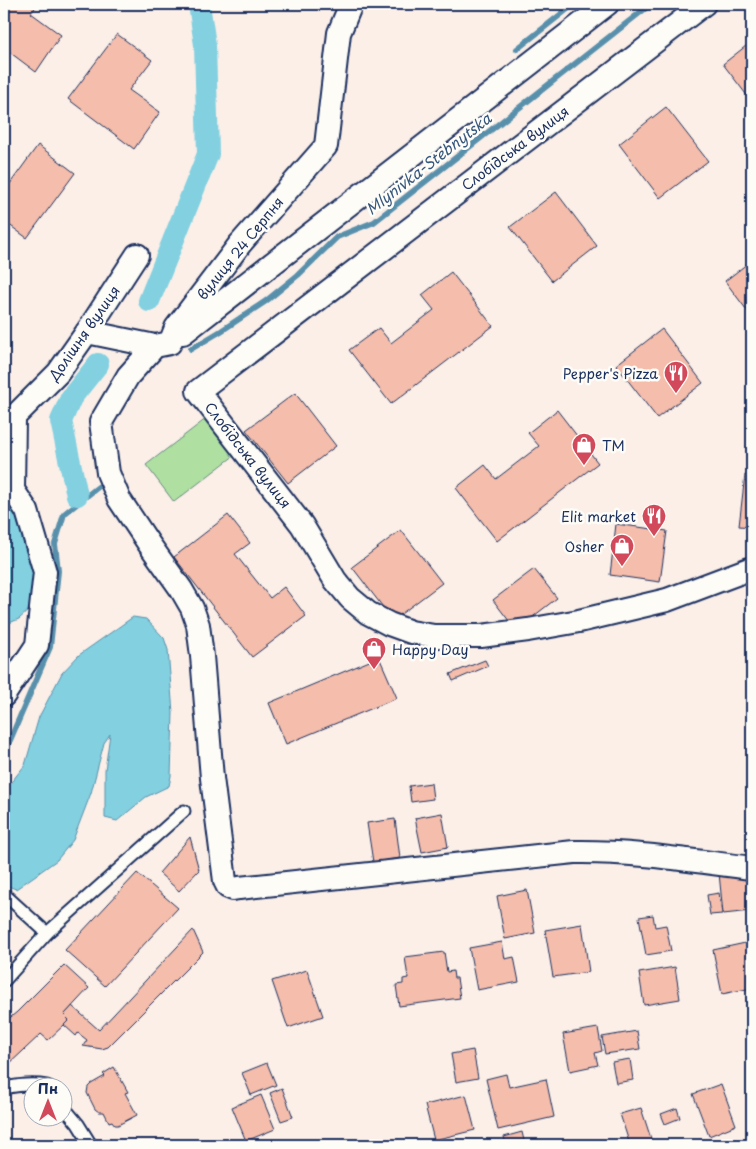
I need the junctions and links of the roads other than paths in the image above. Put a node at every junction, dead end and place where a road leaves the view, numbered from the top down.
1 (351, 4) edge
2 (607, 4) edge
3 (704, 4) edge
4 (137, 255) dead end
5 (87, 332) junction
6 (162, 344) junction
7 (9, 422) edge
8 (752, 568) edge
9 (4, 695) edge
10 (184, 812) dead end
11 (752, 868) edge
12 (4, 894) edge
13 (47, 933) junction
14 (4, 980) edge
15 (22, 1085) edge
16 (4, 1088) edge
17 (72, 1117) edge
18 (90, 1145) edge

1 - 6 street, вулиця 24 Серпня
2 - 6 street
3 - 8 street, Слобідська вулиця
4 - 5 street, Долішня вулиця
5 - 6 street
5 - 7 street, Долішня вулиця
6 - 11 street, вулиця 24 Серпня
7 - 9 street
10 - 13 lane
12 - 13 lane
13 - 14 lane
15 - 16 lane
17 - 18 lane

